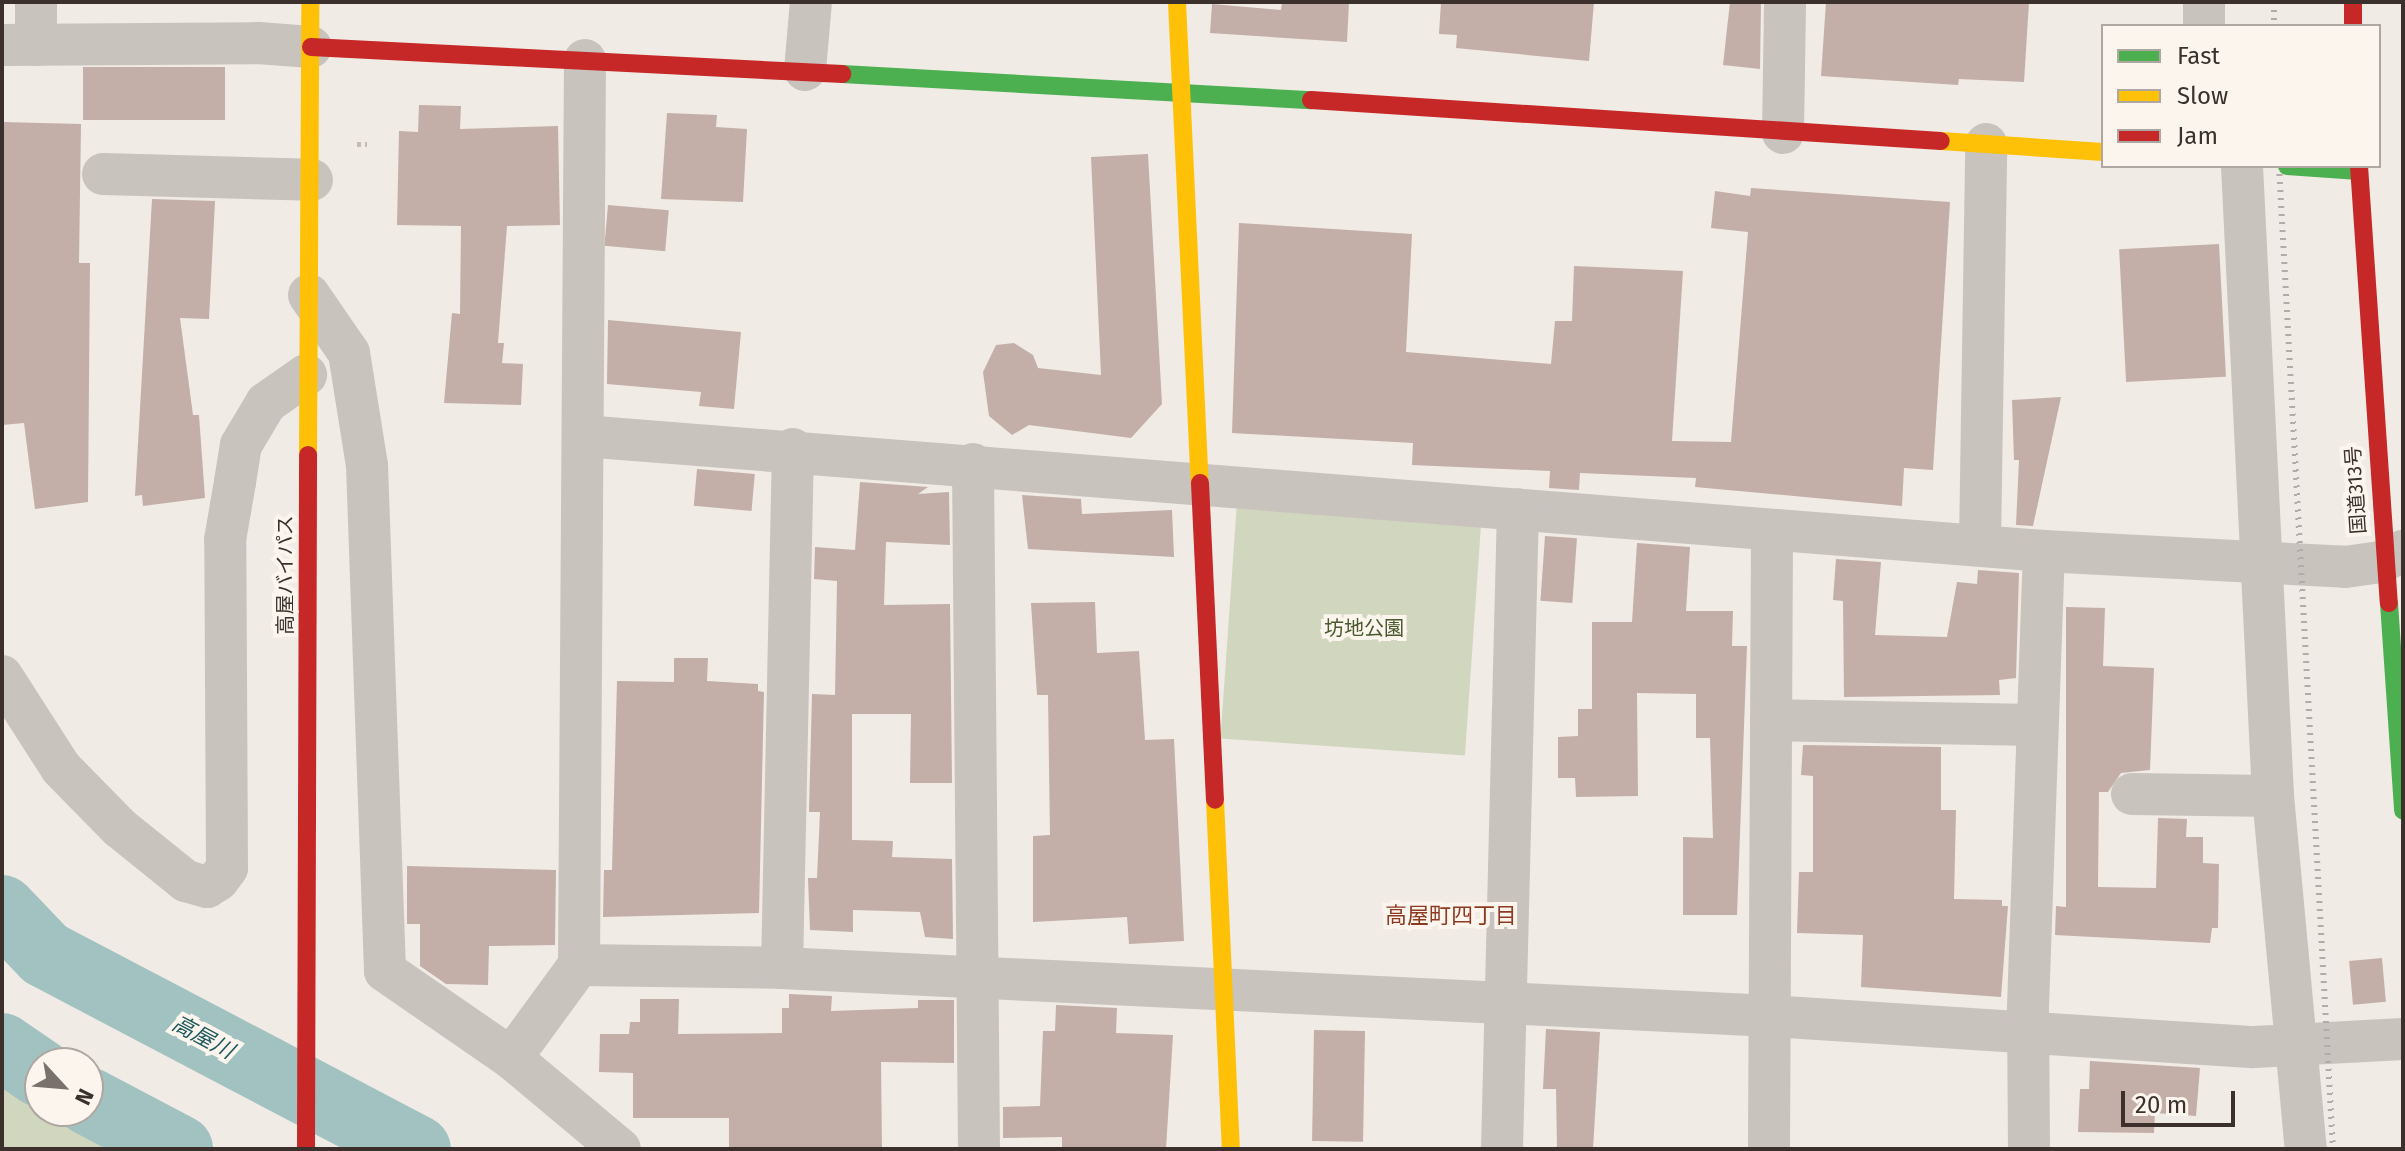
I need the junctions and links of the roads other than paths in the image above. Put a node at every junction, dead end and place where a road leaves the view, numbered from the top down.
1 (36, 2) edge
2 (310, 2) edge
3 (811, 2) edge
4 (1177, 2) edge
5 (1785, 2) edge
6 (2204, 2) edge
7 (2353, 2) edge
8 (2204, 24) edge
9 (2353, 24) edge
10 (19, 45) edge
11 (311, 47) junction
12 (585, 60) junction
13 (805, 70) junction
14 (1179, 92) junction
15 (1783, 133) junction
16 (1986, 144) junction
17 (2101, 152) edge
18 (2242, 168) edge
19 (2359, 168) edge
20 (103, 174) dead end
21 (312, 180) junction
22 (309, 295) junction
23 (306, 375) junction
24 (583, 436) junction
25 (793, 449) junction
26 (973, 464) junction
27 (1199, 481) junction
28 (1518, 509) junction
29 (1772, 530) junction
30 (1980, 544) junction
31 (2044, 551) junction
32 (2393, 556) edge
33 (2263, 564) junction
34 (2, 676) edge
35 (1771, 720) junction
36 (2037, 725) junction
37 (2132, 794) dead end
38 (2273, 796) junction
39 (2403, 811) edge
40 (579, 965) junction
41 (782, 968) junction
42 (977, 981) junction
43 (1220, 990) junction
44 (1504, 1003) junction
45 (1771, 1016) junction
46 (2029, 1035) junction
47 (2403, 1039) edge
48 (2294, 1045) junction
49 (511, 1058) junction
50 (306, 1149) edge
51 (620, 1149) edge
52 (979, 1149) edge
53 (1231, 1149) edge
54 (1502, 1149) edge
55 (1769, 1149) edge
56 (2029, 1149) edge
57 (2306, 1149) edge

1 - 10 street
2 - 11 main road, 高屋バイパス
3 - 13 street
4 - 14 main road
5 - 15 street
6 - 8 street
7 - 9 main road
10 - 11 street
11 - 12 main road
11 - 21 main road, 高屋バイパス
12 - 13 main road
12 - 24 street
13 - 14 main road
14 - 15 main road
14 - 27 main road
15 - 16 main road
16 - 17 main road
16 - 30 street
18 - 33 street
19 - 32 main road, 国道313号
20 - 21 street
21 - 22 main road, 高屋バイパス
22 - 23 main road, 高屋バイパス
22 - 49 street
23 - 34 street
23 - 50 main road, 高屋バイパス
24 - 25 street
24 - 40 street
25 - 26 street
25 - 41 street
26 - 27 street
26 - 42 street
27 - 28 street
27 - 43 main road
28 - 29 street
28 - 44 street
29 - 30 street
29 - 35 street
30 - 31 street
31 - 33 street
31 - 36 street
32 - 33 street
32 - 39 main road, 国道313号
33 - 38 street
35 - 36 street
35 - 45 street
36 - 46 street
37 - 38 street
38 - 48 street
40 - 41 street
40 - 49 street
41 - 42 street
42 - 43 street
42 - 52 street
43 - 44 street
43 - 53 main road
44 - 45 street
44 - 54 street
45 - 46 street
45 - 55 street
46 - 48 street
46 - 56 street
47 - 48 street
48 - 57 street
49 - 51 street

